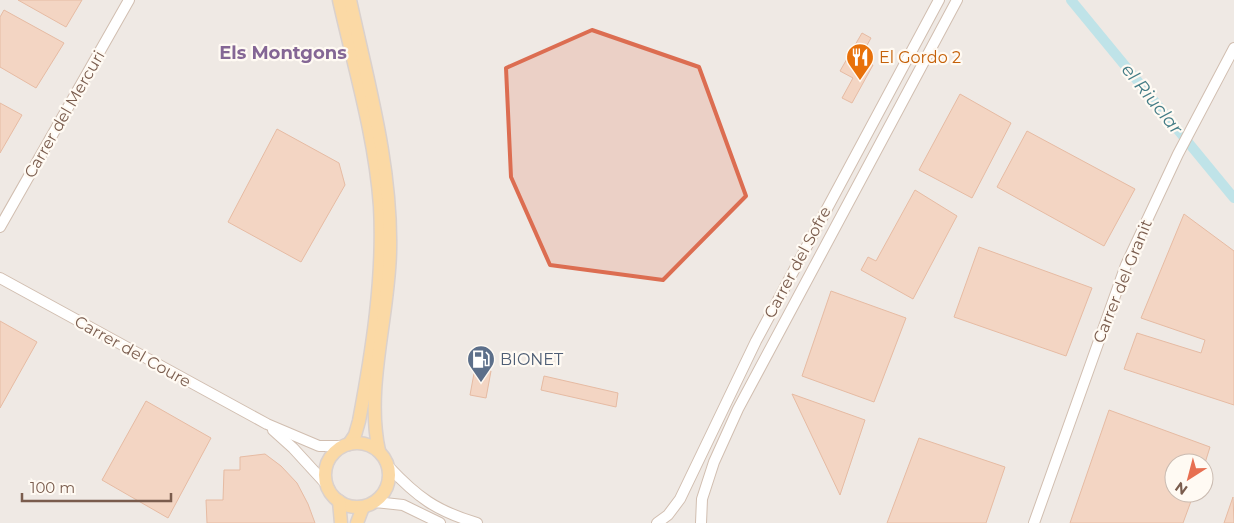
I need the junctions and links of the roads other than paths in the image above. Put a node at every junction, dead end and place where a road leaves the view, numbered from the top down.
1 (129, 0) edge
2 (339, 0) edge
3 (350, 0) edge
4 (939, 0) edge
5 (957, 0) edge
6 (1234, 48) edge
7 (0, 227) edge
8 (0, 278) edge
9 (267, 424) junction
10 (346, 445) junction
11 (379, 451) junction
12 (388, 466) junction
13 (326, 484) junction
14 (339, 501) junction
15 (375, 502) junction
16 (363, 507) junction
17 (342, 523) edge
18 (357, 523) edge
19 (440, 523) edge
20 (478, 523) edge
21 (657, 523) edge
22 (701, 523) edge
23 (1034, 523) edge

1 - 7 street, Carrer del Mercuri
2 - 10 main road
3 - 11 main road
4 - 21 street, Carrer del Sofre
5 - 22 street, Carrer del Sofre
6 - 23 street, Carrer del Granit
8 - 9 street, Carrer del Coure
9 - 10 street, Carrer del Coure
9 - 13 street, Carrer del Coure
10 - 11 main road
10 - 13 main road
11 - 12 main road
12 - 15 main road
12 - 20 street
13 - 14 main road
14 - 16 main road
14 - 17 main road
15 - 16 main road
15 - 19 street
16 - 18 main road

